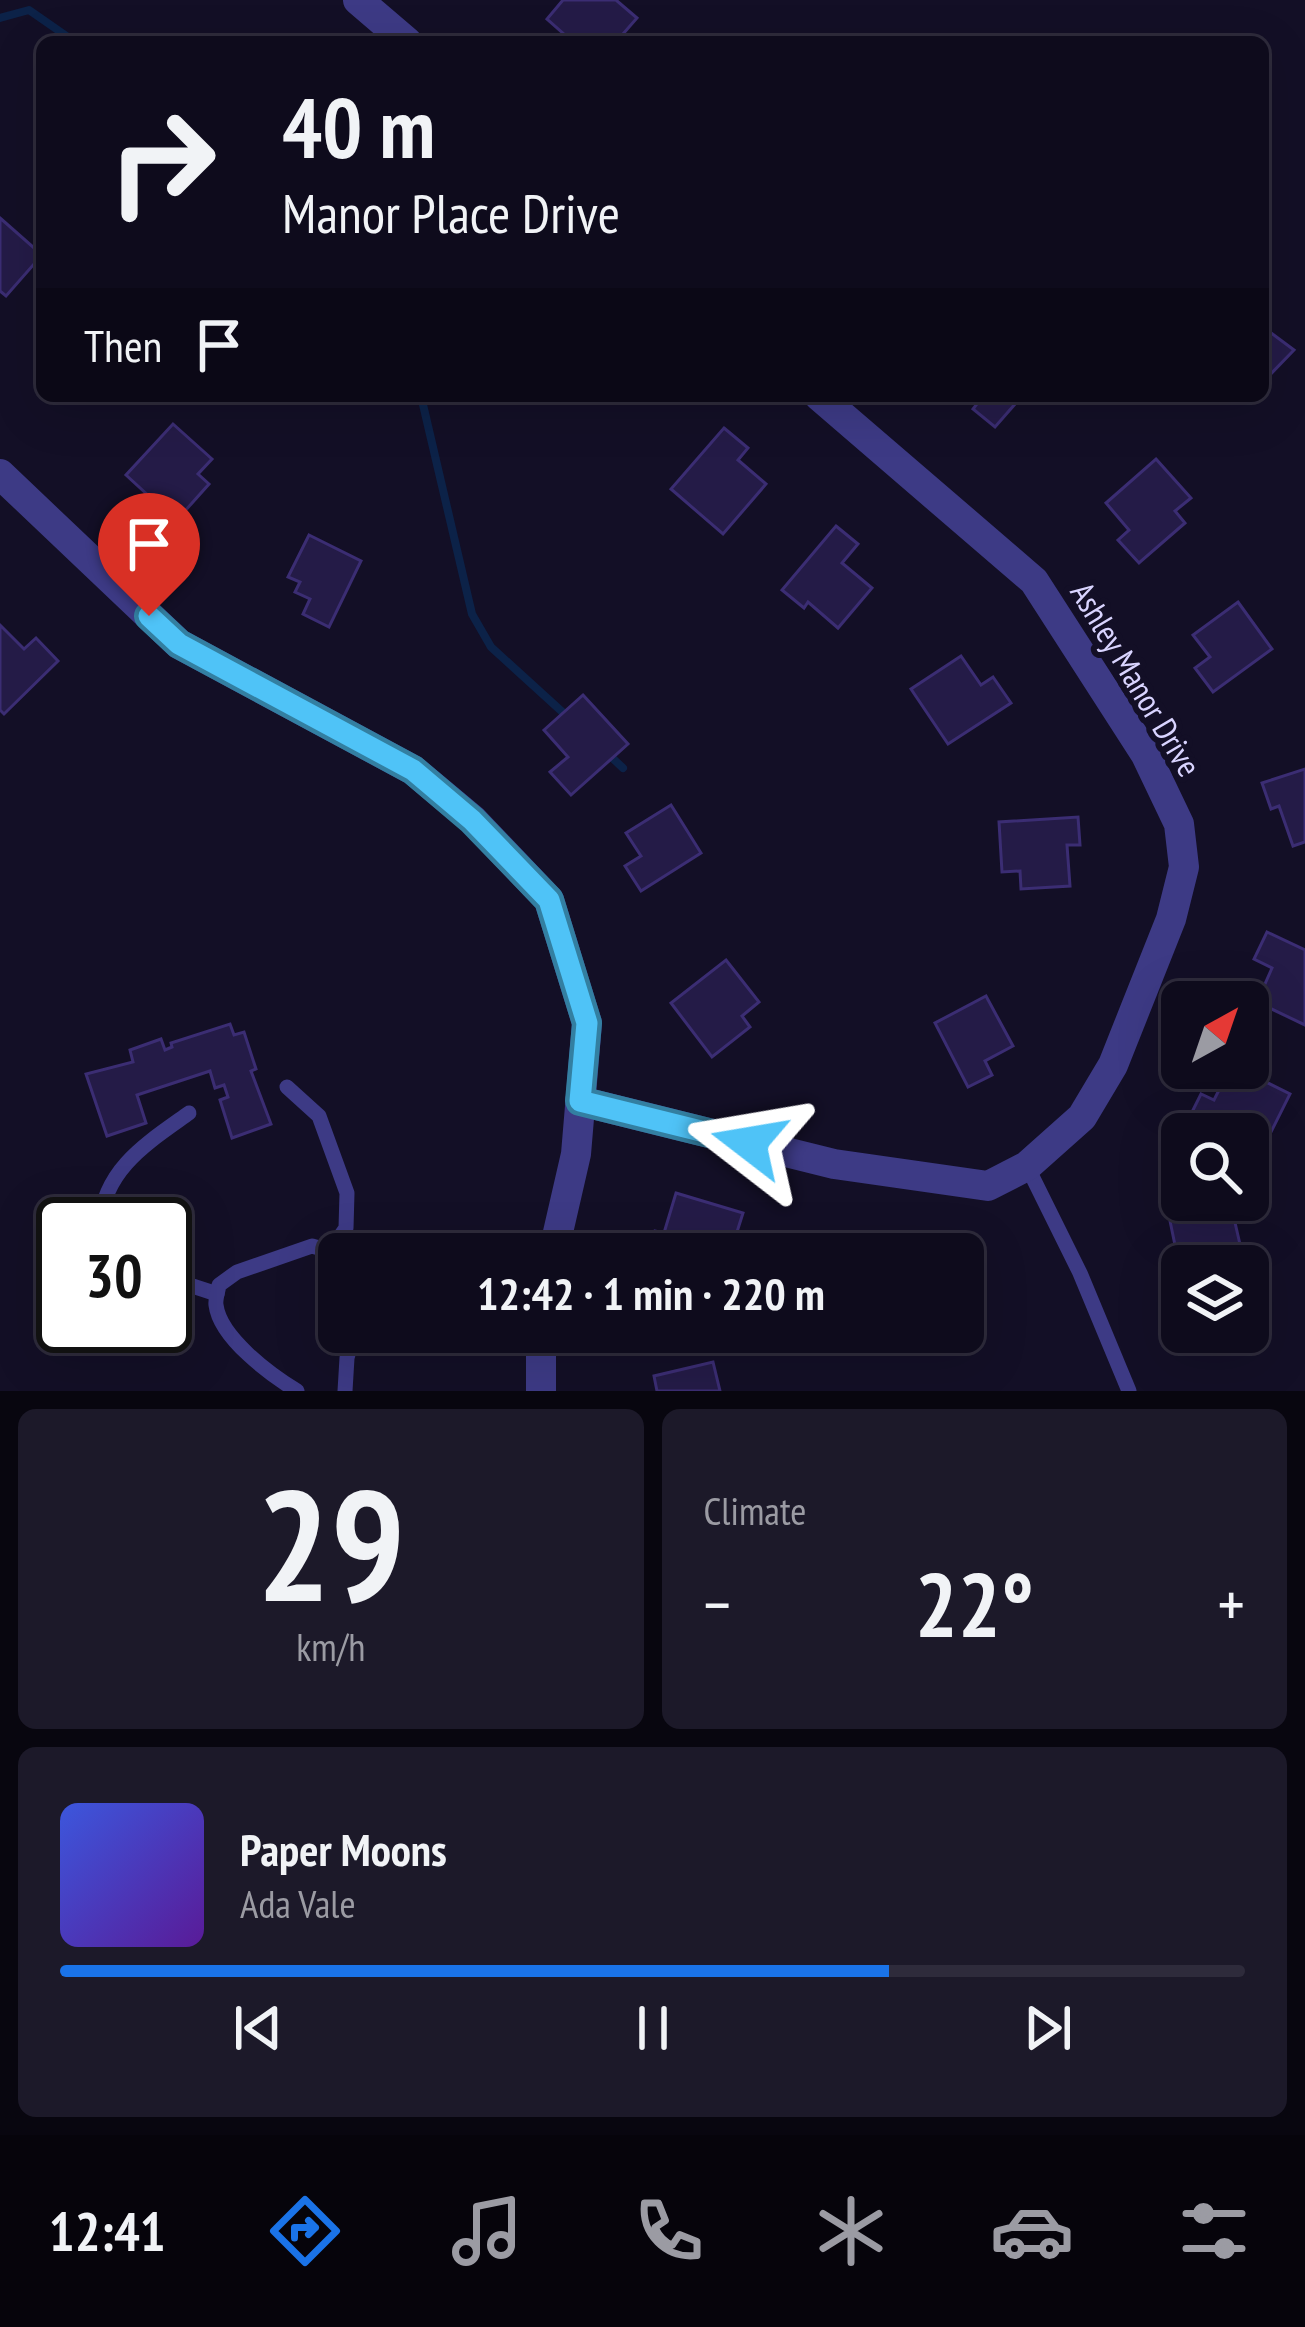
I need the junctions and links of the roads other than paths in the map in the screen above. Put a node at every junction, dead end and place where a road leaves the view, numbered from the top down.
1 (358, 0) edge
2 (400, 36) edge
3 (826, 402) edge
4 (0, 473) edge
5 (287, 1087) dead end
6 (580, 1101) junction
7 (189, 1113) dead end
8 (1027, 1166) junction
9 (104, 1197) edge
10 (344, 1233) edge
11 (559, 1233) edge
12 (318, 1248) edge
13 (192, 1286) edge
14 (218, 1294) junction
15 (348, 1353) edge
16 (541, 1353) edge
17 (297, 1391) edge
18 (345, 1391) edge
19 (541, 1391) edge
20 (1129, 1391) edge

1 - 2 street
3 - 8 street, Ashley Manor Drive
4 - 6 street
5 - 10 lane
6 - 8 street, Ashley Manor Drive
6 - 11 street
7 - 9 lane
8 - 20 lane
12 - 14 lane
13 - 14 lane
14 - 17 lane
15 - 18 lane
16 - 19 street

